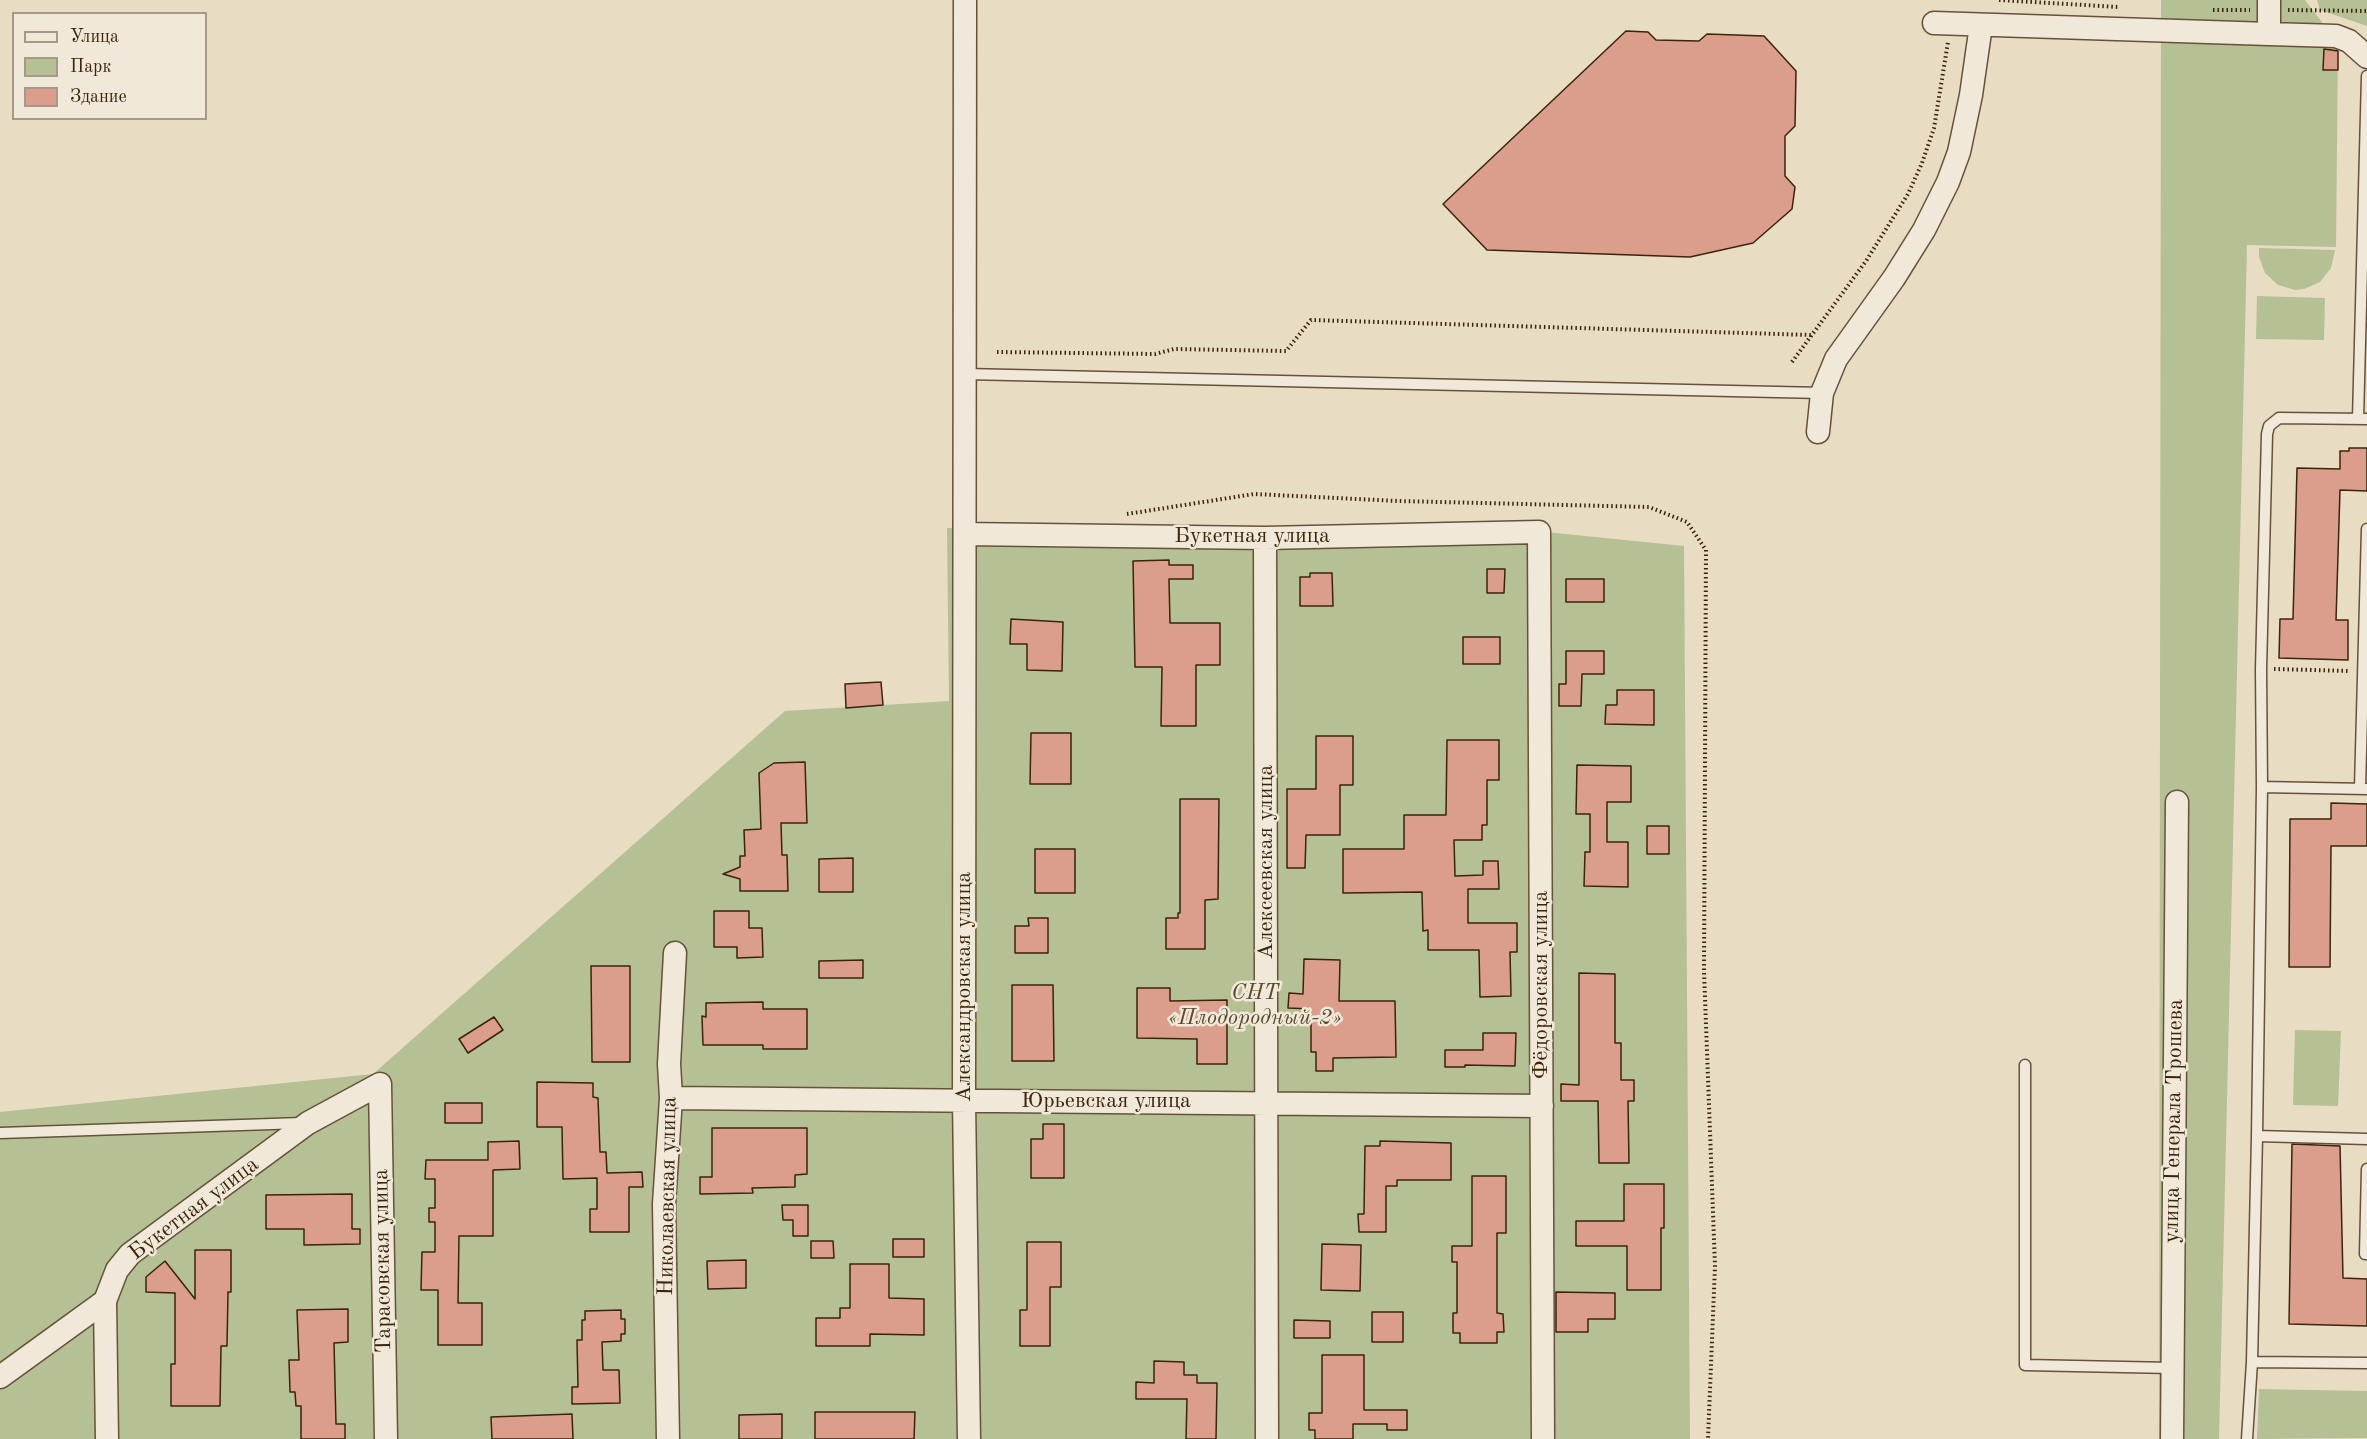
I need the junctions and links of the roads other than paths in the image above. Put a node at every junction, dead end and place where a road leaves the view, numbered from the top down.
1 (965, 0) edge
2 (2269, 5) edge
3 (1981, 25) junction
4 (1941, 29) road end
5 (2269, 34) junction
6 (2367, 57) edge
7 (2367, 76) edge
8 (965, 374) junction
9 (1822, 393) junction
10 (2362, 419) edge
11 (1818, 432) dead end
12 (2367, 529) edge
13 (1539, 531) joint
14 (965, 534) junction
15 (1265, 538) junction
16 (2262, 787) junction
17 (2364, 788) edge
18 (2177, 802) dead end
19 (675, 953) dead end
20 (2025, 1065) dead end
21 (380, 1084) joint
22 (671, 1098) junction
23 (964, 1101) junction
24 (1266, 1102) junction
25 (1542, 1106) junction
26 (308, 1123) junction
27 (0, 1133) edge
28 (2257, 1136) junction
29 (2367, 1138) edge
30 (2367, 1169) edge
31 (2367, 1254) edge
32 (105, 1301) junction
33 (2252, 1362) junction
34 (2367, 1363) edge
35 (2172, 1368) junction
36 (0, 1377) edge
37 (107, 1439) edge
38 (386, 1439) edge
39 (668, 1439) edge
40 (969, 1439) edge
41 (1267, 1439) edge
42 (1543, 1439) edge
43 (2172, 1439) edge
44 (2247, 1439) edge

1 - 8 street, Александровская улица
2 - 5 street
3 - 4 street
3 - 5 street
3 - 9 street
5 - 6 street
7 - 10 lane
8 - 9 lane
8 - 14 street, Александровская улица
9 - 11 street
10 - 16 lane
12 - 17 lane
13 - 15 street, Букетная улица
13 - 25 street, Фёдоровская улица
14 - 15 street, Букетная улица
14 - 23 street, Александровская улица
15 - 24 street, Алексеевская улица
16 - 17 lane
16 - 28 lane
18 - 35 street, улица Генерала Трошева
19 - 22 street, Николаевская улица
20 - 35 lane
21 - 26 street, Букетная улица
21 - 38 street, Тарасовская улица
22 - 23 street, Юрьевская улица
22 - 39 street, Николаевская улица
23 - 24 street, Юрьевская улица
23 - 40 street, Александровская улица
24 - 25 street, Юрьевская улица
24 - 41 street, Алексеевская улица
25 - 42 street, Фёдоровская улица
26 - 27 lane
26 - 32 street, Букетная улица
28 - 29 lane
28 - 33 lane
30 - 31 lane
32 - 36 street
32 - 37 street
33 - 34 lane
33 - 44 lane
35 - 43 street, улица Генерала Трошева

